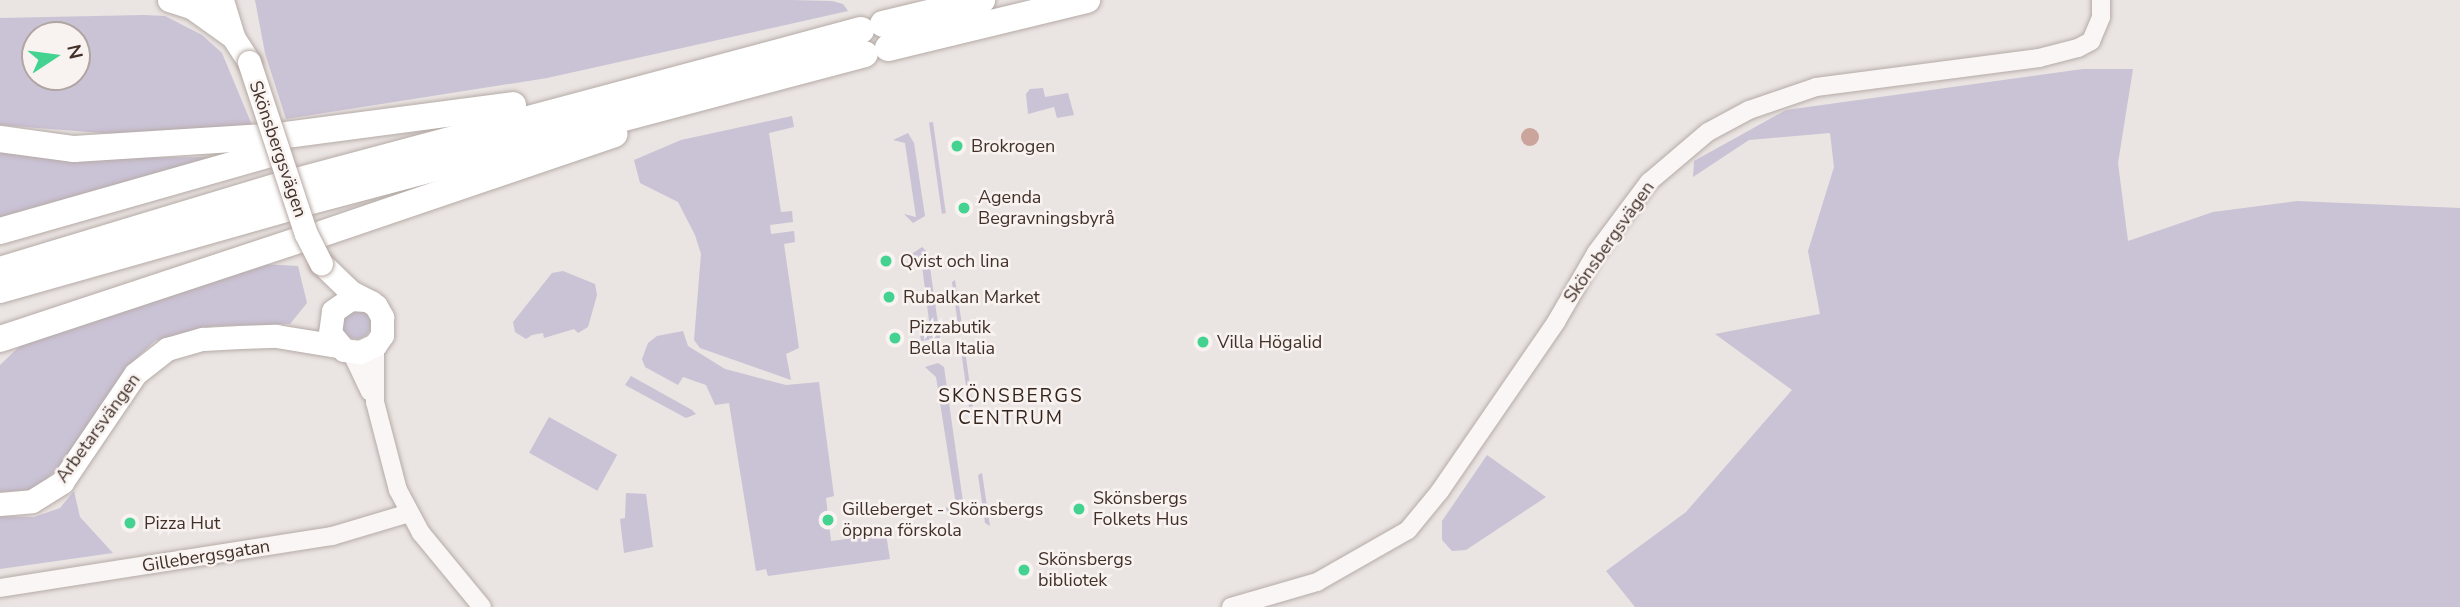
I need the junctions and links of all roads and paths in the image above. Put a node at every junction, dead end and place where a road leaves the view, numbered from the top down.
1 (222, 0) edge
2 (982, 0) edge
3 (1087, 0) edge
4 (2101, 0) edge
5 (190, 2) edge
6 (233, 37) junction
7 (874, 39) junction
8 (784, 74) junction
9 (626, 89) junction
10 (0, 139) edge
11 (278, 144) junction
12 (295, 194) junction
13 (0, 231) edge
14 (321, 263) junction
15 (17, 271) edge
16 (0, 290) edge
17 (366, 300) junction
18 (334, 312) junction
19 (276, 336) junction
20 (0, 340) edge
21 (375, 345) junction
22 (344, 349) junction
23 (375, 402) junction
24 (0, 504) edge
25 (409, 513) junction
26 (0, 588) edge
27 (482, 607) edge
28 (1231, 607) edge

1 - 6 main road, Skönsbergsvägen
2 - 7 highway
3 - 7 highway
4 - 28 street, Skönsbergsvägen
5 - 6 main road, Skönsbergsvägen
6 - 14 main road, Skönsbergsvägen, bridge
7 - 8 highway
7 - 9 highway
8 - 12 highway
8 - 20 highway
9 - 11 highway
9 - 12 highway
10 - 11 highway
11 - 13 highway
12 - 15 highway
14 - 17 main road, Skönsbergsvägen
14 - 18 main road, Skönsbergsvägen
15 - 16 highway
17 - 18 main road
17 - 21 main road
18 - 19 main road, Arbetarsvängen
18 - 22 main road
19 - 22 main road, Arbetarsvängen
19 - 24 main road, Arbetarsvängen
21 - 22 main road
21 - 23 street
22 - 23 street
23 - 25 street
25 - 26 street, Gillebergsgatan
25 - 27 street

